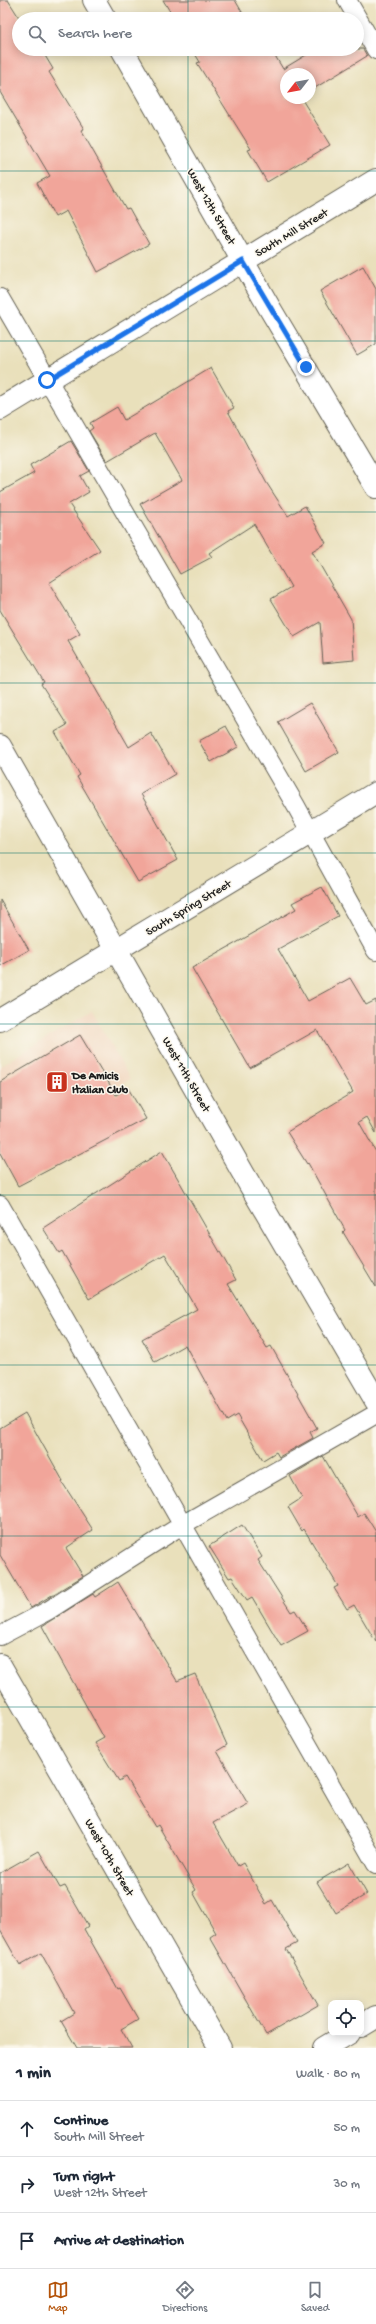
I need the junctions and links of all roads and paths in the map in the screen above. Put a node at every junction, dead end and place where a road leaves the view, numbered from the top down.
1 (94, 0) edge
2 (347, 0) edge
3 (101, 12) edge
4 (354, 12) edge
5 (364, 29) edge
6 (376, 50) edge
7 (126, 56) edge
8 (376, 180) edge
9 (243, 261) junction
10 (0, 298) edge
11 (47, 380) junction
12 (0, 409) edge
13 (376, 487) edge
14 (0, 746) edge
15 (376, 793) edge
16 (309, 834) junction
17 (117, 950) junction
18 (376, 951) edge
19 (0, 1020) edge
20 (0, 1205) edge
21 (376, 1401) edge
22 (376, 1414) edge
23 (182, 1525) junction
24 (0, 1636) edge
25 (0, 1665) edge
26 (376, 1864) edge
27 (376, 2017) edge
28 (364, 2024) edge
29 (344, 2036) edge
30 (220, 2048) edge
31 (324, 2048) edge

1 - 3 street
2 - 4 lane
5 - 6 lane
7 - 9 street, West 12th Street
8 - 9 street, South Mill Street
9 - 11 street, South Mill Street
9 - 13 street, West 12th Street
10 - 11 lane
11 - 12 street, South Mill Street
11 - 16 lane
14 - 17 street, West 11th Street
15 - 16 street, South Spring Street
16 - 17 street, South Spring Street
16 - 18 lane
17 - 19 street, South Spring Street
17 - 21 street, West 11th Street
20 - 23 lane
22 - 23 lane
23 - 24 lane
23 - 26 lane
25 - 30 street, West 10th Street
27 - 28 street
29 - 31 street

